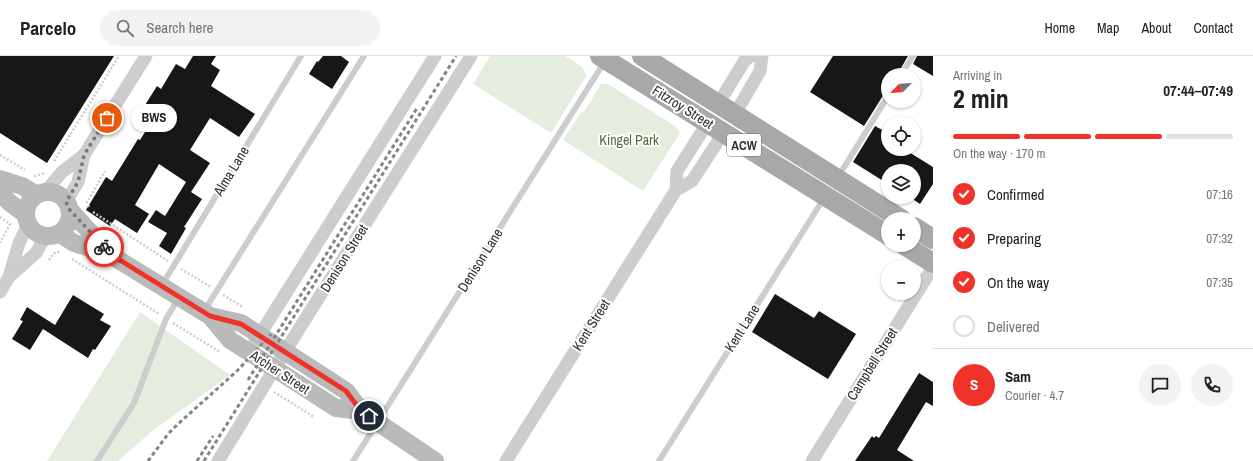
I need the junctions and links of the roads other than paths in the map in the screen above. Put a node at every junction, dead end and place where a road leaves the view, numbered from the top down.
1 (146, 56) edge
2 (301, 56) edge
3 (364, 56) edge
4 (435, 56) edge
5 (472, 56) edge
6 (642, 56) edge
7 (751, 56) edge
8 (762, 56) edge
9 (913, 56) edge
10 (603, 58) edge
11 (905, 68) edge
12 (881, 108) edge
13 (727, 109) junction
14 (716, 127) junction
15 (84, 155) junction
16 (0, 179) edge
17 (838, 179) junction
18 (676, 190) junction
19 (0, 193) edge
20 (41, 194) junction
21 (825, 196) junction
22 (68, 206) junction
23 (890, 212) edge
24 (27, 220) junction
25 (881, 231) edge
26 (921, 231) edge
27 (52, 235) junction
28 (933, 239) edge
29 (915, 252) edge
30 (110, 254) junction
31 (933, 263) edge
32 (933, 267) edge
33 (9, 277) junction
34 (161, 286) junction
35 (0, 292) edge
36 (179, 297) junction
37 (206, 314) junction
38 (259, 335) junction
39 (249, 352) junction
40 (285, 352) junction
41 (275, 369) junction
42 (361, 411) junction
43 (378, 422) junction
44 (97, 461) edge
45 (218, 461) edge
46 (353, 461) edge
47 (435, 461) edge
48 (506, 461) edge
49 (659, 461) edge
50 (812, 461) edge

1 - 15 street
2 - 34 lane, Alma Lane
3 - 37 lane
4 - 38 street
5 - 40 street, Denison Street
6 - 13 main road, Fitzroy Street / ACW
7 - 13 street, Kent Street
8 - 13 street, Kent Street
9 - 11 lane
10 - 14 main road, Fitzroy Street / ACW
10 - 43 lane, Denison Lane
12 - 17 lane
13 - 14 main road, Kent Street
13 - 17 main road, Fitzroy Street / ACW
14 - 18 street, Kent Street
14 - 18 street, Kent Street
14 - 21 main road, Fitzroy Street / ACW
15 - 20 street
15 - 22 street
16 - 20 street
17 - 23 main road, Fitzroy Street / ACW
18 - 48 street, Kent Street
19 - 24 street
20 - 22 street
20 - 24 street
21 - 25 main road, Fitzroy Street / ACW
21 - 49 lane, Kent Lane
22 - 27 street
22 - 30 street, Archer Street
24 - 27 street
24 - 33 street
26 - 28 main road
27 - 30 street, Archer Street
27 - 33 street
29 - 31 main road
30 - 34 street, Archer Street
32 - 50 street, Campbell Street
33 - 35 street
34 - 36 street, Archer Street
36 - 37 street, Archer Street
36 - 44 lane
37 - 38 street, Archer Street
37 - 39 street, Archer Street
38 - 39 street
38 - 40 street, Archer Street
39 - 41 street, Archer Street
40 - 41 street, Denison Street
40 - 42 street, Archer Street
41 - 42 street, Archer Street
41 - 45 street, Denison Street
42 - 43 street, Archer Street
43 - 46 lane, Denison Lane
43 - 47 street, Archer Street

